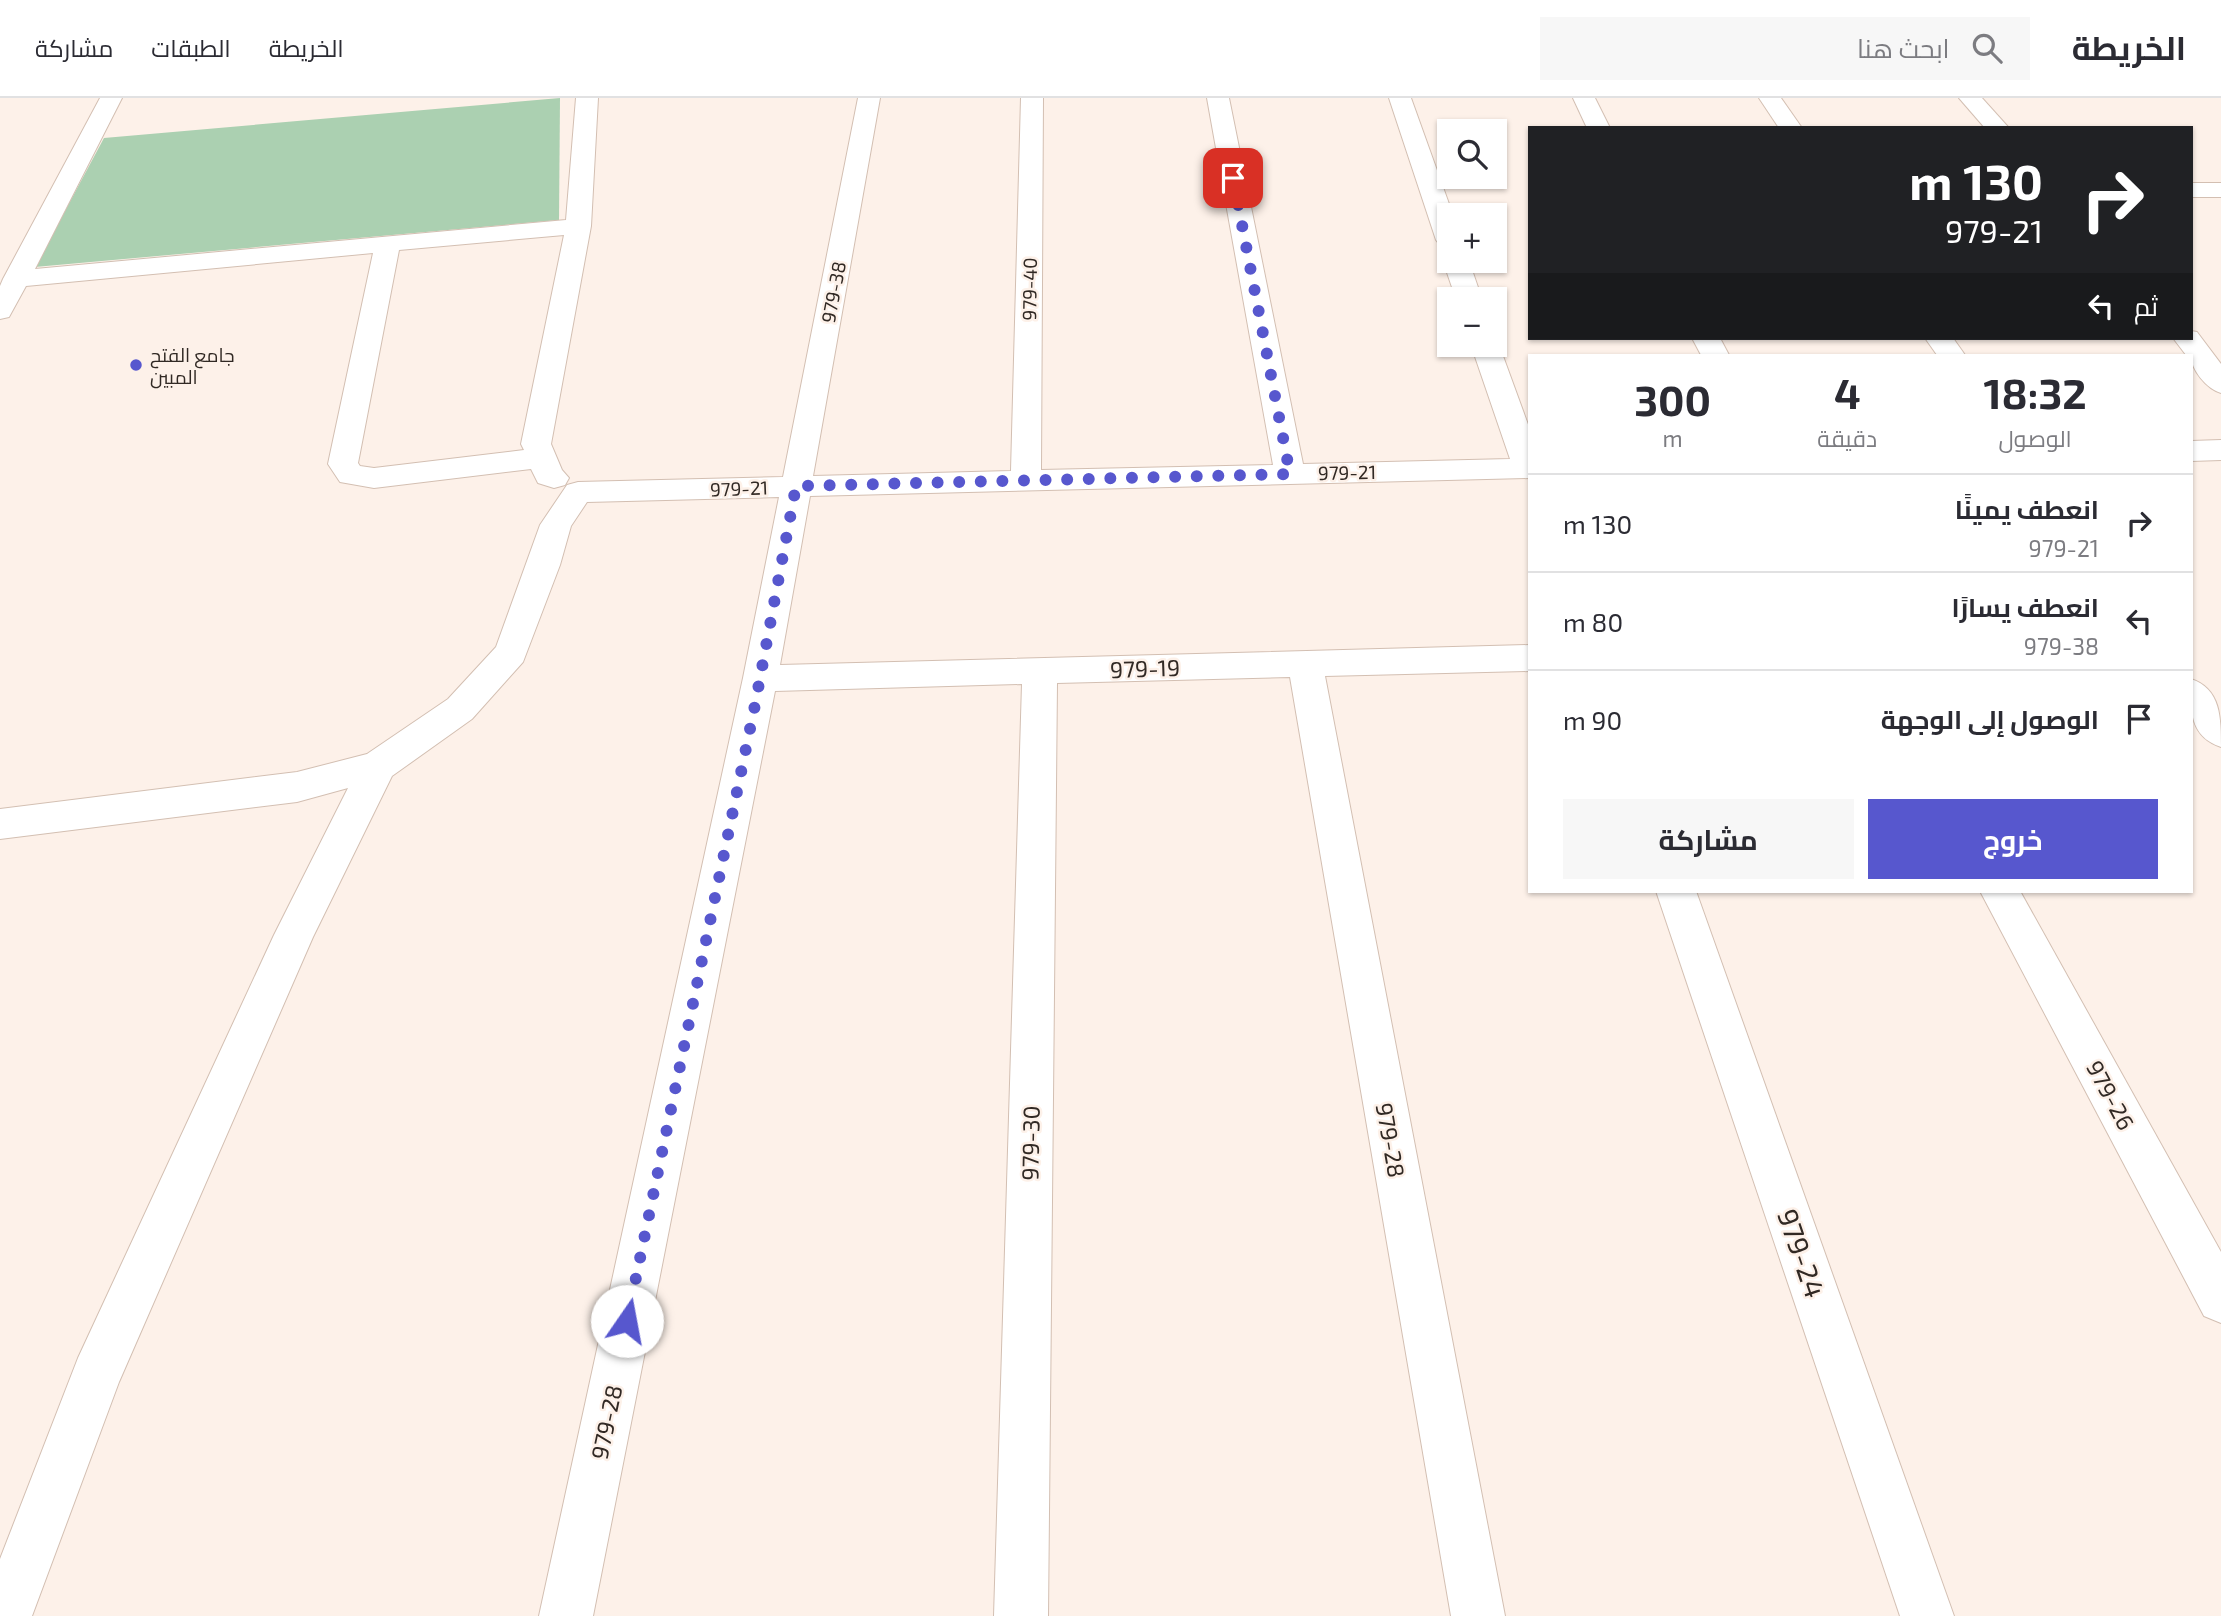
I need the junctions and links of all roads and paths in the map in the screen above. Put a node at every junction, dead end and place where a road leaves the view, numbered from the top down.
1 (111, 98) edge
2 (587, 98) edge
3 (869, 98) edge
4 (1032, 98) edge
5 (1217, 98) edge
6 (1400, 98) edge
7 (1584, 98) edge
8 (1770, 98) edge
9 (1970, 98) edge
10 (1598, 126) edge
11 (1790, 126) edge
12 (1996, 126) edge
13 (2193, 190) edge
14 (2221, 190) edge
15 (1437, 205) edge
16 (578, 226) junction
17 (388, 244) junction
18 (16, 279) junction
19 (0, 311) edge
20 (2189, 340) edge
21 (2221, 342) edge
22 (1489, 357) edge
23 (2221, 384) edge
24 (2221, 450) edge
25 (2193, 451) edge
26 (542, 458) junction
27 (1528, 465) edge
28 (1528, 468) edge
29 (1290, 474) junction
30 (1026, 481) junction
31 (796, 486) junction
32 (578, 492) junction
33 (1528, 658) edge
34 (1305, 664) junction
35 (1040, 671) junction
36 (760, 678) junction
37 (2193, 695) edge
38 (2221, 733) edge
39 (378, 766) junction
40 (0, 824) edge
41 (1677, 893) edge
42 (2001, 893) edge
43 (2221, 1299) edge
44 (5, 1616) edge
45 (566, 1616) edge
46 (1021, 1616) edge
47 (1478, 1616) edge
48 (1927, 1616) edge

1 - 18 street
2 - 16 street
3 - 31 street, 979-38
4 - 30 street, 979-40
5 - 29 street
6 - 15 street
7 - 10 street
8 - 11 street
9 - 12 street
13 - 14 street
16 - 17 street
16 - 26 street
17 - 18 street
17 - 26 street
18 - 19 street
20 - 21 street
20 - 23 street
22 - 27 street
24 - 25 street
26 - 32 street
28 - 29 street, 979-21
29 - 30 street, 979-21
30 - 31 street, 979-21
31 - 32 street, 979-21
31 - 36 street, 979-28
32 - 39 street
33 - 34 street, 979-19
34 - 35 street, 979-19
34 - 47 street, 979-28
35 - 36 street, 979-19
35 - 46 street, 979-30
36 - 45 street, 979-28
37 - 38 street
39 - 40 street
39 - 44 street
41 - 48 street, 979-24
42 - 43 street, 979-26

